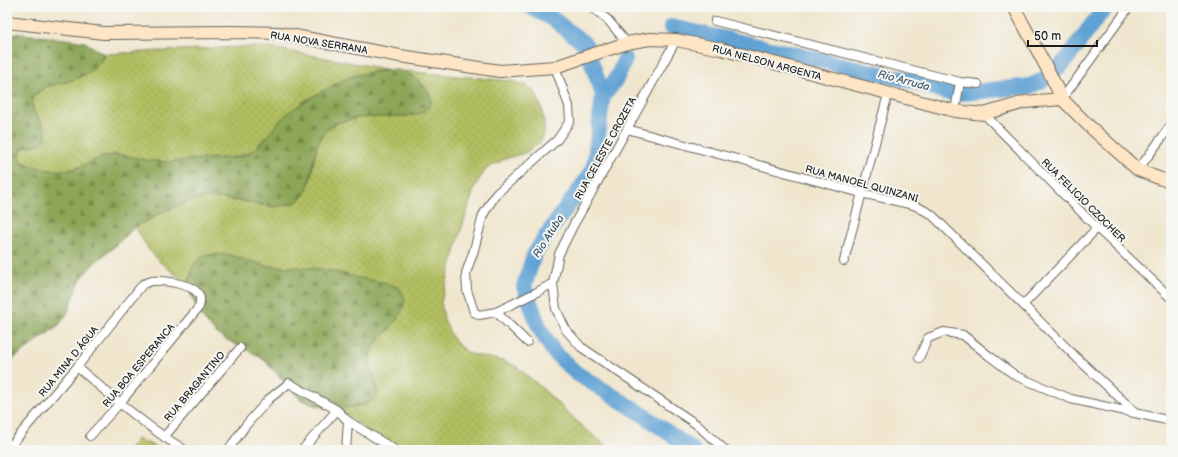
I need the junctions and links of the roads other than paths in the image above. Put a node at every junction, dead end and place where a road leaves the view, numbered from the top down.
1 (592, 7) edge
2 (1014, 7) edge
3 (1129, 7) edge
4 (715, 21) dead end
5 (7, 22) edge
6 (676, 40) junction
7 (627, 43) junction
8 (560, 66) junction
9 (960, 82) junction
10 (978, 84) dead end
11 (888, 94) junction
12 (1062, 99) junction
13 (955, 111) junction
14 (984, 114) junction
15 (1171, 125) edge
16 (627, 129) junction
17 (1138, 170) junction
18 (1171, 181) edge
19 (861, 193) junction
20 (1097, 228) junction
21 (844, 261) dead end
22 (553, 283) junction
23 (1171, 298) edge
24 (1024, 304) junction
25 (199, 307) joint
26 (496, 312) junction
27 (527, 342) dead end
28 (240, 348) dead end
29 (919, 358) dead end
30 (77, 367) junction
31 (120, 403) junction
32 (337, 410) junction
33 (1136, 413) junction
34 (348, 421) junction
35 (1171, 421) edge
36 (90, 436) dead end
37 (164, 437) junction
38 (7, 450) edge
39 (185, 450) edge
40 (228, 450) edge
41 (302, 450) edge
42 (346, 450) edge
43 (395, 450) edge
44 (725, 450) edge

1 - 7 street
2 - 12 main road
3 - 12 street
4 - 9 street
5 - 8 main road, RUA NOVA SERRANA
6 - 7 main road, RUA NELSON ARGENTA
6 - 11 main road, RUA NELSON ARGENTA
6 - 16 street, RUA CELESTE CROZETA
7 - 8 main road, RUA NOVA SERRANA
8 - 26 street
9 - 10 street
9 - 13 street
11 - 13 main road, RUA NELSON ARGENTA
11 - 19 street
12 - 14 main road, RUA NELSON ARGENTA
12 - 17 main road
13 - 14 main road, RUA NELSON ARGENTA
14 - 20 street, RUA FELICIO CZOCHER
15 - 17 street
16 - 19 street, RUA MANOEL QUINZANI
16 - 22 street, RUA CELESTE CROZETA
17 - 18 main road
19 - 21 street
19 - 24 street, RUA MANOEL QUINZANI
20 - 23 street, RUA FELICIO CZOCHER
20 - 24 street
22 - 26 street
22 - 44 street, RUA CELESTE CROZETA
24 - 33 street, RUA MANOEL QUINZANI
25 - 30 street, RUA MINA D ÁGUA
25 - 31 street, RUA BOA ESPERANCA
26 - 27 street
28 - 37 street, RUA BRAGANTINO
29 - 33 street
30 - 31 street
30 - 38 street, RUA MINA D ÁGUA
31 - 36 street, RUA BOA ESPERANCA
31 - 37 street
32 - 34 street
32 - 40 street
32 - 41 street
33 - 35 street
34 - 42 street
34 - 43 street
37 - 39 street

